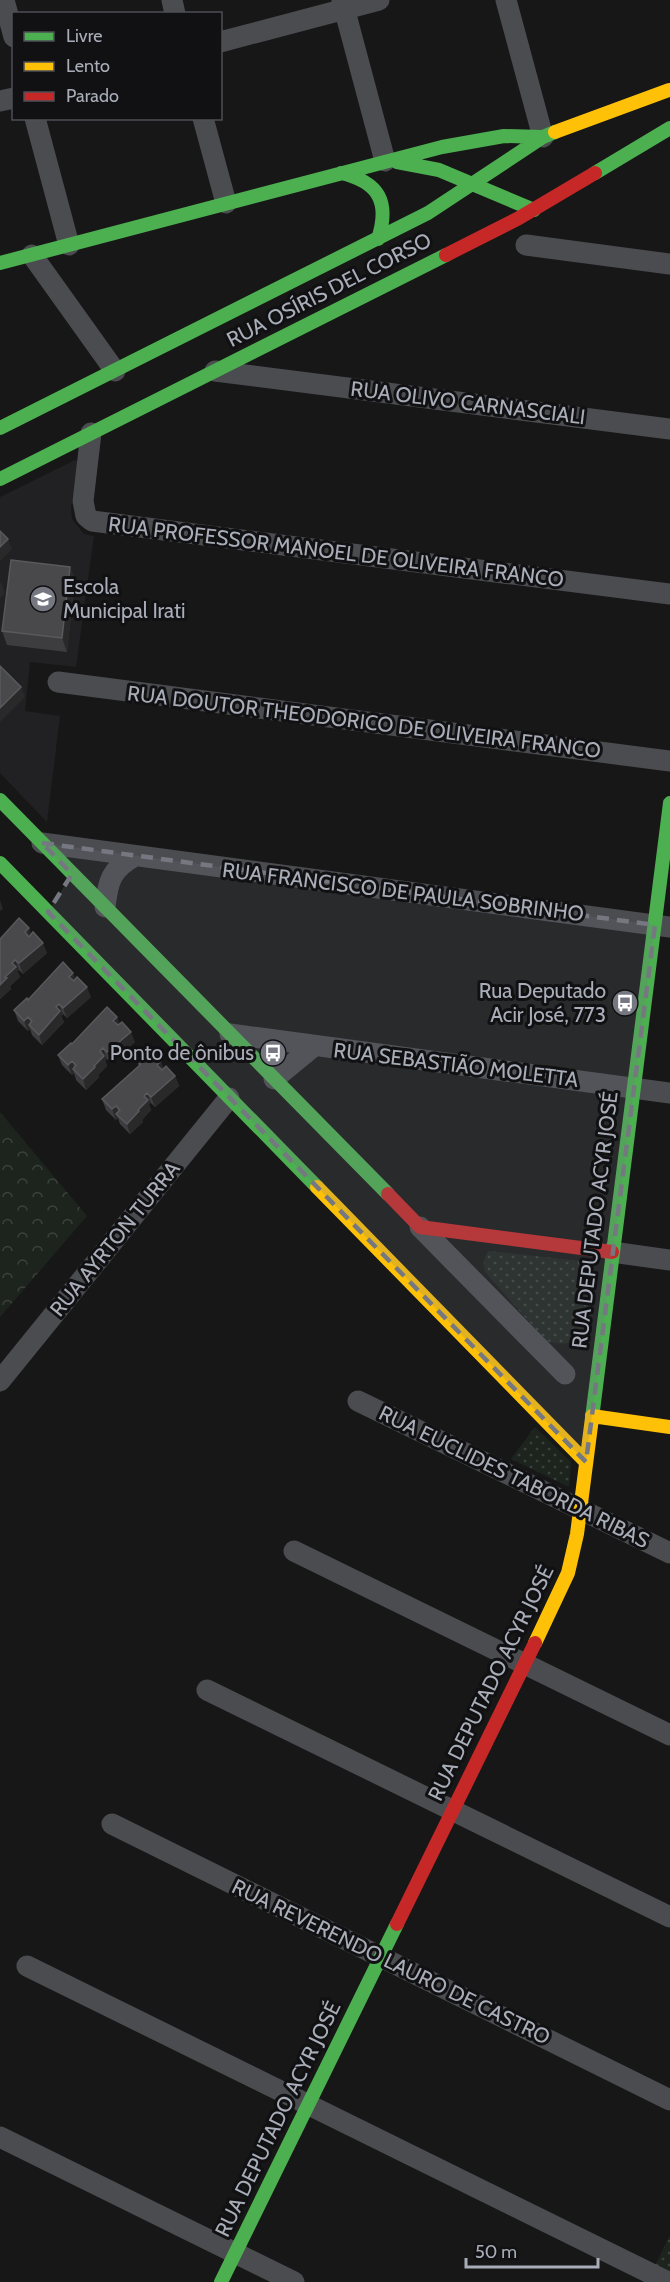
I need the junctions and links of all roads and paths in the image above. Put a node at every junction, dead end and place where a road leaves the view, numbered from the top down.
1 (4, 0) edge
2 (379, 0) edge
3 (506, 0) edge
4 (343, 5) edge
5 (12, 29) edge
6 (222, 41) edge
7 (670, 89) edge
8 (669, 108) edge
9 (36, 120) edge
10 (204, 120) edge
11 (670, 128) edge
12 (543, 137) junction
13 (385, 161) junction
14 (341, 174) junction
15 (472, 184) junction
16 (226, 203) junction
17 (534, 210) junction
18 (378, 239) junction
19 (69, 245) junction
20 (526, 245) dead end
21 (32, 255) junction
22 (0, 263) edge
23 (670, 264) edge
24 (256, 350) junction
25 (115, 371) junction
26 (215, 371) junction
27 (266, 377) junction
28 (64, 396) junction
29 (16, 420) junction
30 (0, 428) edge
31 (670, 429) edge
32 (91, 433) junction
33 (34, 462) junction
34 (0, 478) edge
35 (670, 594) edge
36 (57, 682) dead end
37 (670, 761) edge
38 (0, 800) edge
39 (670, 803) edge
40 (42, 843) junction
41 (98, 851) junction
42 (135, 856) junction
43 (0, 863) edge
44 (63, 886) junction
45 (105, 907) junction
46 (48, 912) junction
47 (662, 926) edge
48 (230, 1035) junction
49 (313, 1047) junction
50 (271, 1082) junction
51 (633, 1088) junction
52 (670, 1093) edge
53 (229, 1098) junction
54 (252, 1098) dead end
55 (420, 1227) junction
56 (612, 1252) junction
57 (670, 1260) edge
58 (565, 1374) dead end
59 (0, 1381) edge
60 (358, 1401) dead end
61 (592, 1416) junction
62 (670, 1426) edge
63 (586, 1462) junction
64 (580, 1509) junction
65 (294, 1551) dead end
66 (670, 1553) edge
67 (525, 1664) junction
68 (207, 1689) dead end
69 (670, 1734) edge
70 (453, 1810) junction
71 (112, 1824) dead end
72 (670, 1917) edge
73 (381, 1957) junction
74 (27, 1966) dead end
75 (670, 2100) edge
76 (309, 2105) junction
77 (0, 2137) edge
78 (236, 2253) junction
79 (221, 2282) edge
80 (294, 2282) edge
81 (668, 2282) edge

1 - 5 street
2 - 4 street
3 - 12 street
4 - 6 street
4 - 13 street
7 - 8 street
7 - 12 street, RUA OSÍRIS DEL CORSO
9 - 19 street
10 - 16 street
11 - 17 street, RUA OSÍRIS DEL CORSO
12 - 13 street
12 - 15 street, RUA OSÍRIS DEL CORSO
13 - 14 street
13 - 15 street
14 - 16 street
14 - 18 street
15 - 17 street
15 - 18 street, RUA OSÍRIS DEL CORSO
16 - 19 street
17 - 24 street, RUA OSÍRIS DEL CORSO
18 - 25 street, RUA OSÍRIS DEL CORSO
19 - 21 street
20 - 23 street
21 - 22 street
21 - 25 street
24 - 26 street, RUA OSÍRIS DEL CORSO
24 - 27 street
25 - 28 street, RUA OSÍRIS DEL CORSO
26 - 27 street, RUA OLIVO CARNASCIALI
26 - 32 street, RUA OSÍRIS DEL CORSO
27 - 31 street, RUA OLIVO CARNASCIALI
28 - 29 street, RUA OSÍRIS DEL CORSO
28 - 32 street
29 - 30 street, RUA OSÍRIS DEL CORSO
29 - 33 street
32 - 33 street, RUA OSÍRIS DEL CORSO
32 - 35 street, RUA PROFESSOR MANOEL DE OLIVEIRA FRANCO
33 - 34 street, RUA OSÍRIS DEL CORSO
36 - 37 street, RUA DOUTOR THEODORICO DE OLIVEIRA FRANCO
38 - 40 street
39 - 47 street, RUA DEPUTADO ACYR JOSÉ
40 - 41 street, RUA FRANCISCO DE PAULA SOBRINHO
40 - 44 street
41 - 42 street, RUA FRANCISCO DE PAULA SOBRINHO
41 - 44 street
42 - 45 street
42 - 47 street, RUA FRANCISCO DE PAULA SOBRINHO
43 - 46 street
44 - 45 street
44 - 46 street
45 - 48 street
46 - 53 street
47 - 51 street, RUA DEPUTADO ACYR JOSÉ
48 - 49 street, RUA SEBASTIÃO MOLETTA
48 - 50 street
49 - 50 street, RUA SEBASTIÃO MOLETTA
49 - 51 street, RUA SEBASTIÃO MOLETTA
50 - 55 street
51 - 52 street, RUA SEBASTIÃO MOLETTA
51 - 56 street, RUA DEPUTADO ACYR JOSÉ
53 - 54 street
53 - 59 street, RUA AYRTON TURRA
53 - 63 street
55 - 56 street
55 - 58 street
56 - 57 street
56 - 61 street, RUA DEPUTADO ACYR JOSÉ
60 - 64 street, RUA EUCLIDES TABORDA RIBAS
61 - 62 street
61 - 63 street, RUA DEPUTADO ACYR JOSÉ
63 - 64 street, RUA DEPUTADO ACYR JOSÉ
64 - 66 street, RUA EUCLIDES TABORDA RIBAS
64 - 67 street, RUA DEPUTADO ACYR JOSÉ
65 - 67 street
67 - 69 street
67 - 70 street, RUA DEPUTADO ACYR JOSÉ
68 - 70 street
70 - 72 street
70 - 73 street, RUA DEPUTADO ACYR JOSÉ
71 - 73 street, RUA REVERENDO LAURO DE CASTRO
73 - 75 street, RUA REVERENDO LAURO DE CASTRO
73 - 76 street, RUA DEPUTADO ACYR JOSÉ
74 - 76 street
76 - 78 street, RUA DEPUTADO ACYR JOSÉ
76 - 81 street
77 - 78 street
78 - 79 street, RUA DEPUTADO ACYR JOSÉ
78 - 80 street

